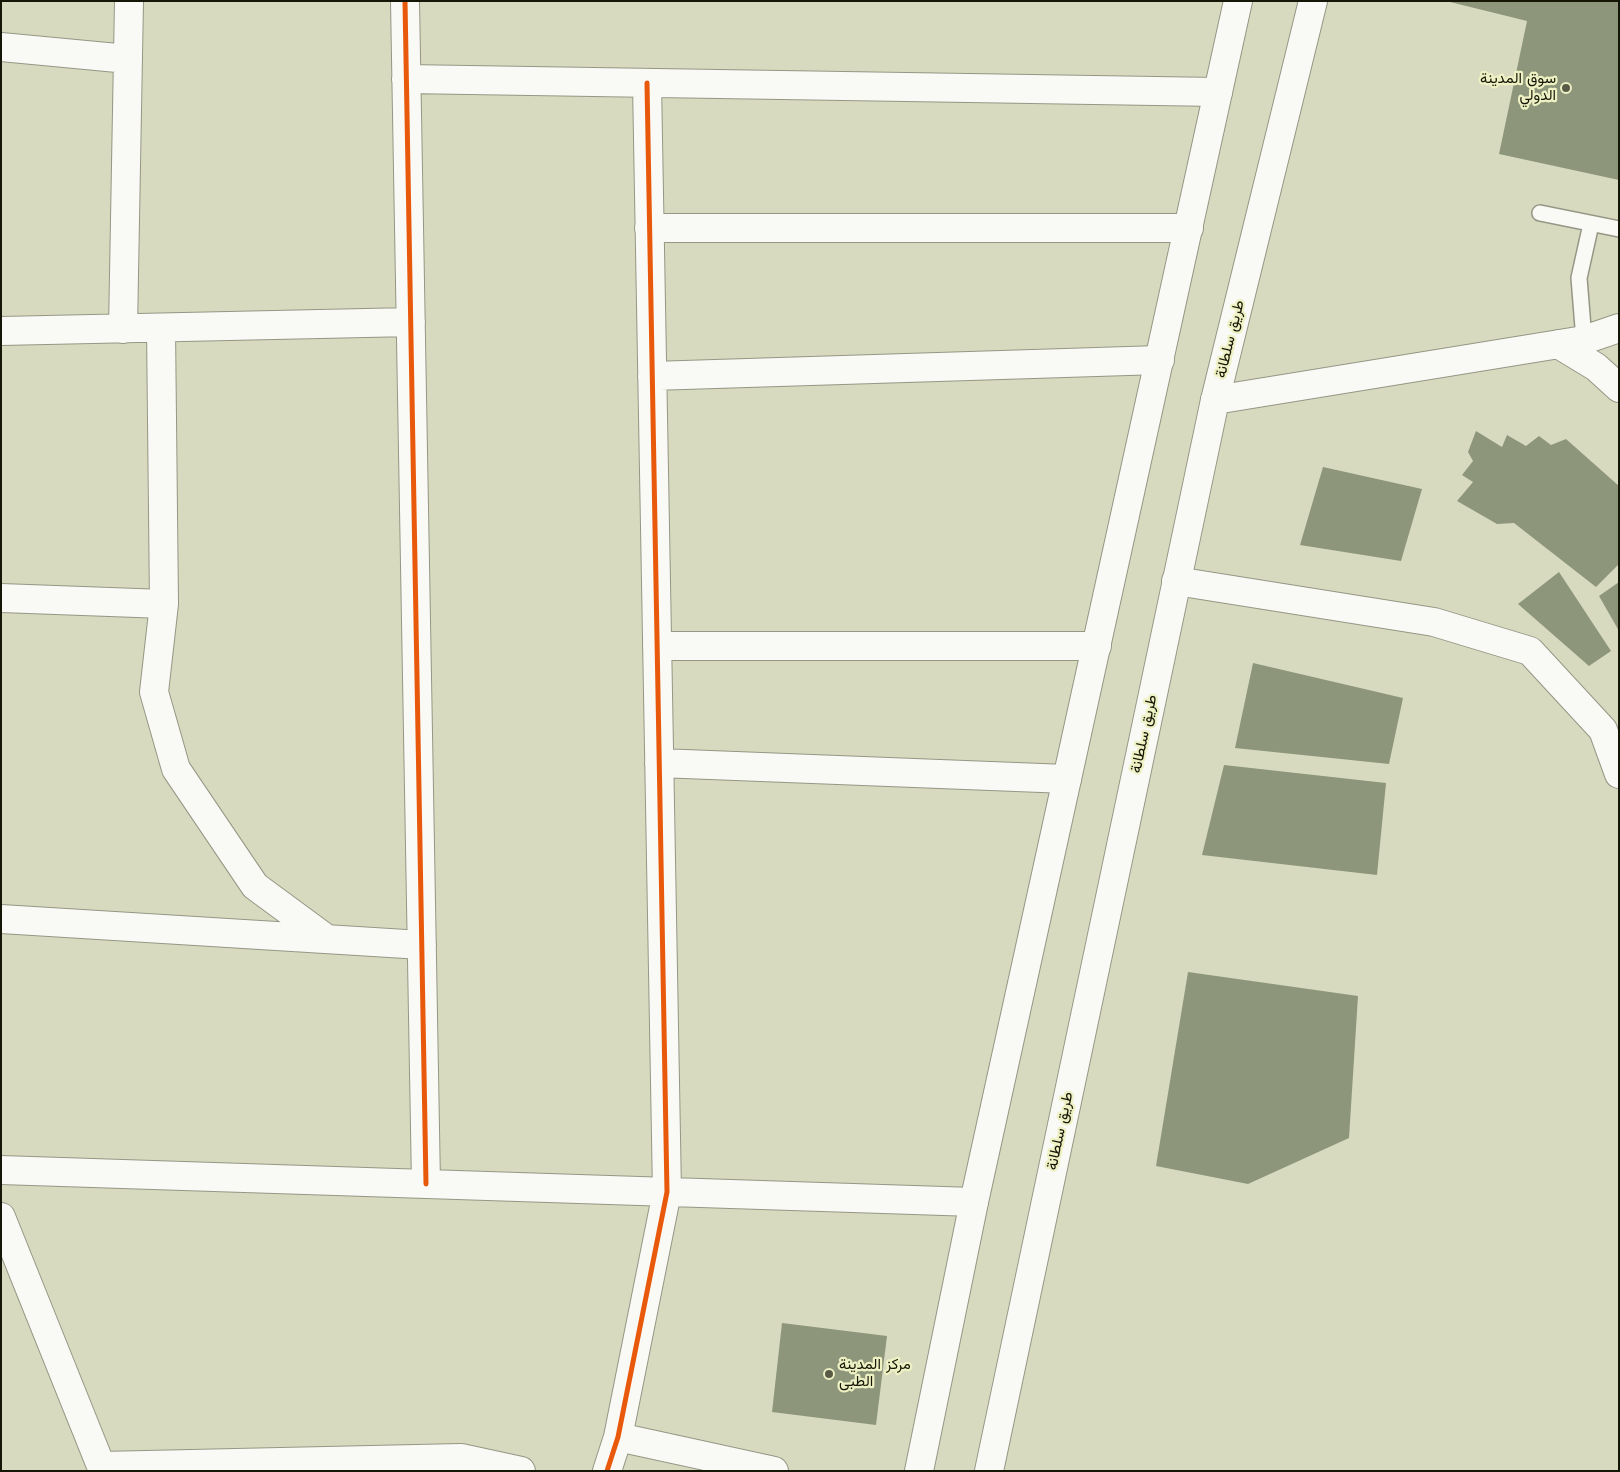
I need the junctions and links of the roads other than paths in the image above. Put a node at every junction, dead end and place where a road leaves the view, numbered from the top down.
1 (129, 1) edge
2 (404, 1) edge
3 (1238, 1) edge
4 (1313, 1) edge
5 (1, 47) edge
6 (128, 59) junction
7 (406, 79) junction
8 (647, 83) junction
9 (1218, 92) junction
10 (1540, 213) dead end
11 (1591, 224) junction
12 (649, 228) junction
13 (1189, 228) junction
14 (1619, 229) edge
15 (411, 322) junction
16 (161, 328) junction
17 (1619, 328) edge
18 (123, 329) junction
19 (1, 331) edge
20 (1571, 342) junction
21 (1160, 360) junction
22 (652, 376) junction
23 (1619, 388) edge
24 (1215, 400) junction
25 (1176, 580) junction
26 (1, 598) edge
27 (164, 604) junction
28 (657, 646) junction
29 (1097, 646) junction
30 (1611, 724) edge
31 (659, 763) junction
32 (1619, 774) edge
33 (1068, 779) junction
34 (1, 919) edge
35 (328, 939) junction
36 (422, 945) junction
37 (1, 1170) edge
38 (426, 1184) junction
39 (667, 1192) junction
40 (974, 1202) junction
41 (1, 1217) edge
42 (618, 1437) junction
43 (477, 1466) edge
44 (102, 1468) edge
45 (520, 1471) edge
46 (607, 1471) edge
47 (774, 1471) edge
48 (919, 1471) edge
49 (989, 1471) edge

1 - 6 street
2 - 7 street
3 - 9 street
4 - 24 street, طريق سلطانة
5 - 6 street
6 - 18 street
7 - 8 street
7 - 15 street
8 - 9 street
8 - 12 street
9 - 13 street
10 - 11 lane
11 - 14 lane
11 - 20 lane
12 - 13 street
12 - 22 street
13 - 21 street
15 - 16 street
15 - 36 street
16 - 18 street
16 - 27 street
17 - 20 street
18 - 19 street
20 - 23 street
20 - 24 street
21 - 22 street
21 - 29 street
22 - 28 street
24 - 25 street, طريق سلطانة
25 - 30 street
25 - 49 street, طريق سلطانة
26 - 27 street
27 - 35 street
28 - 29 street
28 - 31 street
29 - 33 street
30 - 32 street
31 - 33 street
31 - 39 street
33 - 40 street
34 - 35 street
35 - 36 street
36 - 38 street
37 - 38 street
38 - 39 street
39 - 40 street
39 - 42 street
40 - 48 street
41 - 44 street
42 - 46 street
42 - 47 street
43 - 44 street
43 - 45 street

